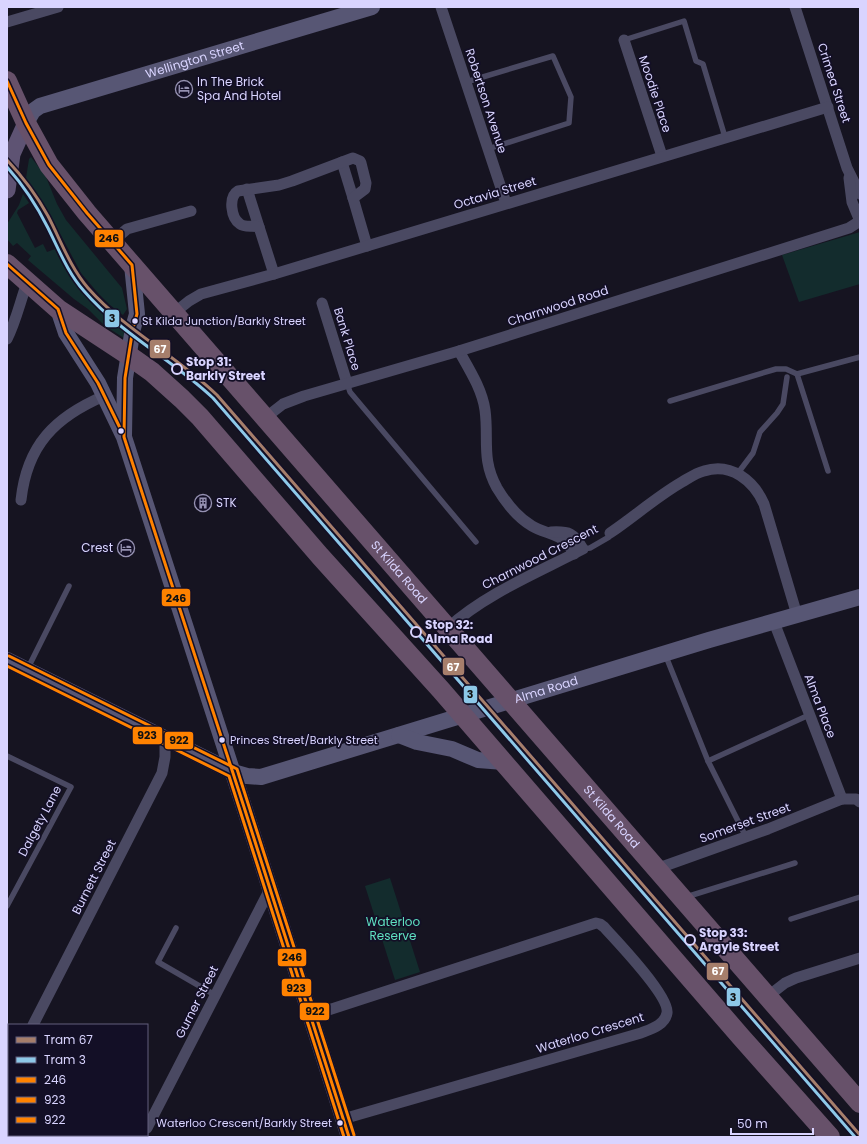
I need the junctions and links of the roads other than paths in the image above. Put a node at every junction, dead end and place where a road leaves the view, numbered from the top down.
1 (58, 7) edge
2 (372, 7) edge
3 (441, 7) edge
4 (796, 7) edge
5 (7, 22) edge
6 (624, 40) joint
7 (7, 81) edge
8 (466, 82) junction
9 (828, 107) junction
10 (26, 123) junction
11 (726, 137) junction
12 (488, 149) junction
13 (662, 156) junction
14 (342, 162) junction
15 (8, 165) edge
16 (847, 168) junction
17 (247, 189) junction
18 (7, 190) edge
19 (860, 194) edge
20 (353, 198) junction
21 (506, 203) junction
22 (191, 210) dead end
23 (860, 221) edge
24 (259, 227) junction
25 (112, 242) junction
26 (367, 246) junction
27 (7, 264) edge
28 (132, 265) junction
29 (274, 274) junction
30 (27, 283) junction
31 (322, 303) dead end
32 (58, 309) junction
33 (174, 313) junction
34 (132, 330) junction
35 (7, 339) edge
36 (459, 351) junction
37 (128, 355) junction
38 (860, 357) edge
39 (796, 374) junction
40 (787, 377) dead end
41 (347, 383) junction
42 (104, 396) junction
43 (670, 401) dead end
44 (265, 418) junction
45 (124, 437) junction
46 (828, 471) dead end
47 (738, 473) junction
48 (21, 500) dead end
49 (610, 533) joint
50 (476, 542) dead end
51 (578, 551) junction
52 (69, 586) dead end
53 (860, 597) edge
54 (797, 615) junction
55 (774, 622) junction
56 (448, 628) junction
57 (664, 654) junction
58 (8, 665) edge
59 (26, 670) junction
60 (511, 701) junction
61 (486, 709) junction
62 (809, 715) junction
63 (462, 716) junction
64 (399, 735) junction
65 (165, 738) junction
66 (7, 756) edge
67 (708, 761) junction
68 (504, 762) junction
69 (233, 772) junction
70 (842, 799) junction
71 (860, 802) edge
72 (746, 838) junction
73 (795, 863) dead end
74 (656, 869) junction
75 (270, 889) junction
76 (860, 896) edge
77 (682, 898) junction
78 (7, 906) edge
79 (791, 919) dead end
80 (176, 928) dead end
81 (860, 958) edge
82 (215, 995) junction
83 (768, 997) junction
84 (310, 1016) junction
85 (34, 1024) edge
86 (860, 1103) edge
87 (343, 1119) junction
88 (148, 1126) edge
89 (349, 1137) edge
90 (830, 1137) edge
91 (859, 1137) edge

1 - 5 street
2 - 10 street, Wellington Street
3 - 8 street, Robertson Avenue
4 - 9 street, Crimea Street
6 - 11 lane
6 - 13 street, Moodie Place
7 - 10 highway, St Kilda Road
8 - 12 street, Robertson Avenue
8 - 12 lane
9 - 11 street, Octavia Street
9 - 16 street, Crimea Street
10 - 15 main road
10 - 25 highway, St Kilda Road
11 - 13 street, Octavia Street
12 - 21 street, Robertson Avenue
13 - 21 street, Octavia Street
14 - 17 street
14 - 20 street
14 - 20 street
15 - 18 main road
15 - 34 lane
16 - 19 street, Crimea Street
16 - 23 street, Crimea Street
17 - 24 street
17 - 24 street
20 - 26 street
21 - 26 street, Octavia Street
22 - 25 street
23 - 36 street, Charnwood Road
24 - 29 street
25 - 28 highway, St Kilda Road
26 - 29 street, Octavia Street
27 - 30 highway
28 - 33 highway, St Kilda Road
28 - 34 street
29 - 33 street, Octavia Street
30 - 32 highway
30 - 35 street
31 - 41 street, Bank Place
32 - 37 highway
32 - 42 street
33 - 44 highway, St Kilda Road
34 - 37 street
34 - 61 lane
36 - 41 street, Charnwood Road
36 - 51 street
37 - 45 street
37 - 63 highway
38 - 39 lane
39 - 43 lane
39 - 46 lane
40 - 47 lane
41 - 44 street, Charnwood Road
41 - 50 lane
42 - 45 street
42 - 48 street
44 - 56 highway, St Kilda Road
45 - 69 street
47 - 49 street, Charnwood Crescent
47 - 54 street
49 - 51 lane, Charnwood Crescent
51 - 56 street, Charnwood Crescent
52 - 59 lane
53 - 54 street, Alma Road
54 - 55 street, Alma Road
55 - 57 street, Alma Road
55 - 62 street, Alma Place
56 - 60 highway, St Kilda Road
57 - 60 street, Alma Road
57 - 67 lane
58 - 59 street, Alma Road
59 - 65 street, Alma Road
60 - 61 street, Alma Road
60 - 74 highway, St Kilda Road
61 - 63 street, Alma Road
61 - 91 lane
62 - 67 lane
62 - 70 street, Alma Place
63 - 64 street, Alma Road
63 - 68 highway
64 - 68 street
64 - 69 street, Alma Road
65 - 69 street, Alma Road
65 - 85 street, Burnett Street
66 - 78 lane, Dalgety Lane
67 - 72 lane
68 - 90 highway
69 - 75 street
70 - 71 street
70 - 72 street, Somerset Street
72 - 74 street, Somerset Street
73 - 77 lane
74 - 77 highway, St Kilda Road
75 - 82 street, Gurner Street
75 - 84 street
76 - 79 lane
77 - 83 highway, St Kilda Road
80 - 82 lane
81 - 83 street
82 - 88 street, Gurner Street
83 - 86 highway, St Kilda Road
84 - 87 street
84 - 87 street, Waterloo Crescent
87 - 89 street

